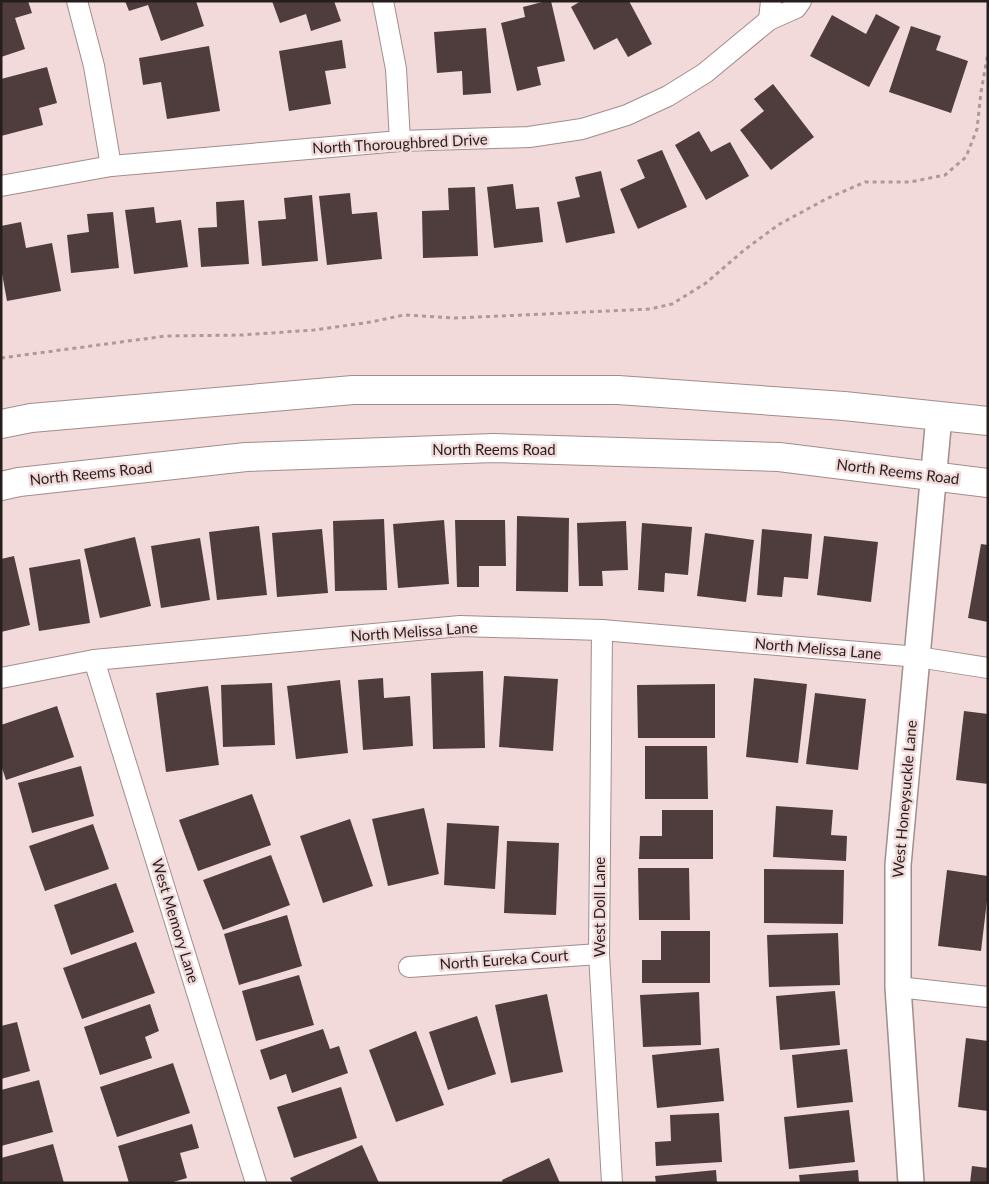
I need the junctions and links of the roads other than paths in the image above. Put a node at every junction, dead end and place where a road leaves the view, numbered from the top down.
1 (77, 1) edge
2 (383, 1) edge
3 (801, 1) edge
4 (770, 11) edge
5 (400, 141) junction
6 (111, 166) junction
7 (1, 186) edge
8 (939, 416) junction
9 (988, 421) edge
10 (1, 424) edge
11 (934, 476) junction
12 (988, 483) edge
13 (1, 486) edge
14 (602, 630) junction
15 (918, 657) junction
16 (94, 660) junction
17 (988, 668) edge
18 (1, 678) edge
19 (599, 954) junction
20 (408, 966) dead end
21 (898, 987) junction
22 (988, 997) edge
23 (256, 1183) edge
24 (612, 1183) edge
25 (911, 1183) edge

1 - 6 street
2 - 5 street
3 - 4 street, North Thoroughbred Drive
4 - 5 street, North Thoroughbred Drive
5 - 6 street, North Thoroughbred Drive
6 - 7 street, North Thoroughbred Drive
8 - 9 main road
8 - 10 main road
8 - 11 street, West Honeysuckle Lane
11 - 12 main road, North Reems Road
11 - 13 main road, North Reems Road
11 - 15 street, West Honeysuckle Lane
14 - 15 street, North Melissa Lane
14 - 16 street, North Melissa Lane
14 - 19 street, West Doll Lane
15 - 17 street, North Melissa Lane
15 - 21 street, West Honeysuckle Lane
16 - 18 street, North Melissa Lane
16 - 23 street, West Memory Lane
19 - 20 street, North Eureka Court
19 - 24 street, West Doll Lane
21 - 22 street
21 - 25 street, West Honeysuckle Lane

